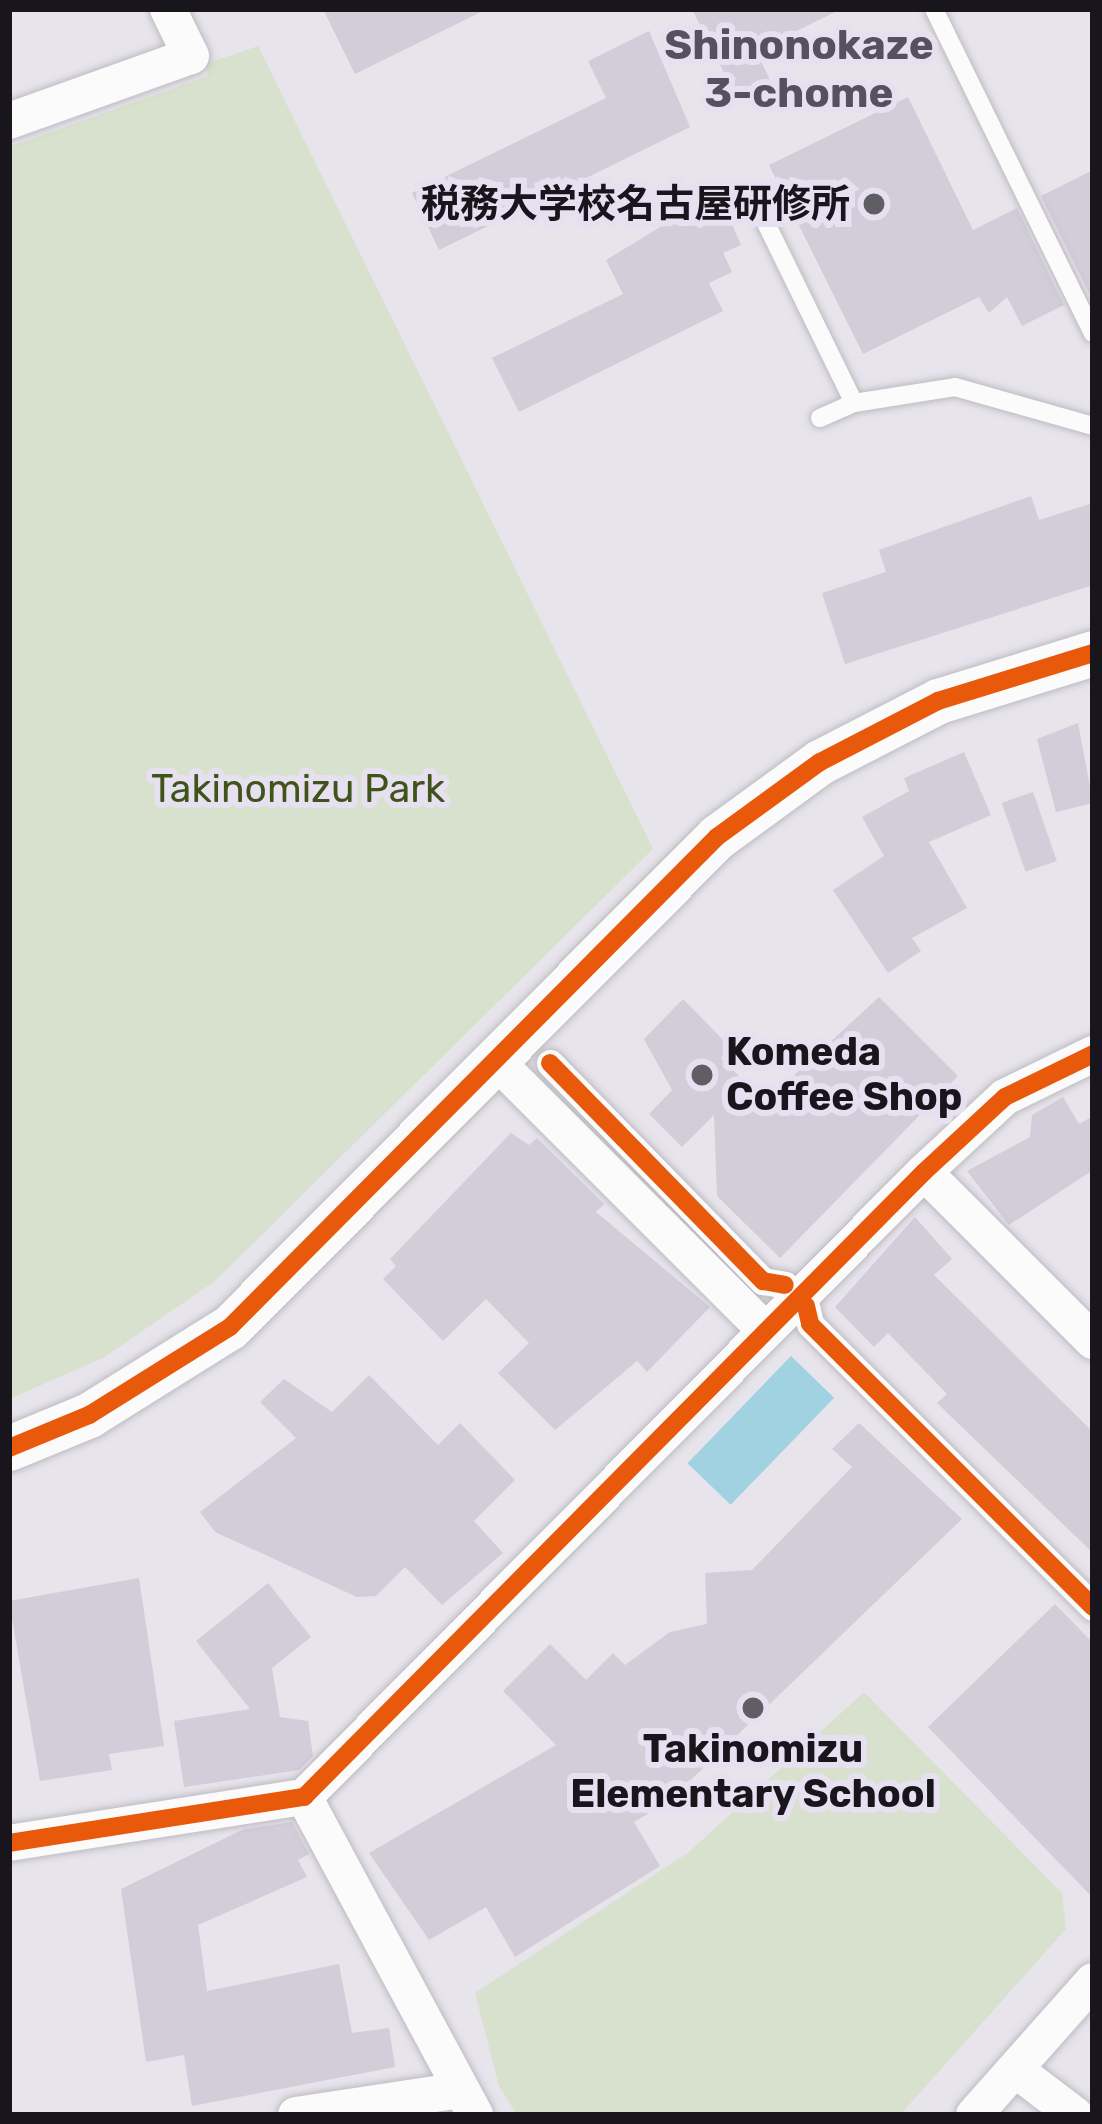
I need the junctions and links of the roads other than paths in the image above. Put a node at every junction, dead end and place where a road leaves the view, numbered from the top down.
1 (168, 9) edge
2 (934, 9) edge
3 (9, 121) edge
4 (763, 215) dead end
5 (1093, 333) edge
6 (854, 403) junction
7 (820, 418) dead end
8 (1093, 426) edge
9 (1093, 653) edge
10 (1093, 1054) edge
11 (497, 1062) junction
12 (550, 1064) dead end
13 (924, 1172) junction
14 (785, 1285) dead end
15 (806, 1306) dead end
16 (765, 1330) junction
17 (1093, 1341) edge
18 (9, 1448) edge
19 (1093, 1607) edge
20 (304, 1797) junction
21 (9, 1843) edge
22 (1093, 1982) edge
23 (1016, 2070) junction
24 (468, 2102) edge
25 (296, 2115) edge
26 (974, 2115) edge
27 (1075, 2115) edge

1 - 3 street
2 - 5 lane
4 - 6 lane
6 - 7 lane
6 - 8 lane
9 - 11 street
10 - 13 street
11 - 16 street
11 - 18 street
12 - 14 street
13 - 16 street
13 - 17 street
15 - 19 street
16 - 20 street
20 - 21 street
20 - 24 street
22 - 23 street
23 - 26 street
23 - 27 street
24 - 25 street

